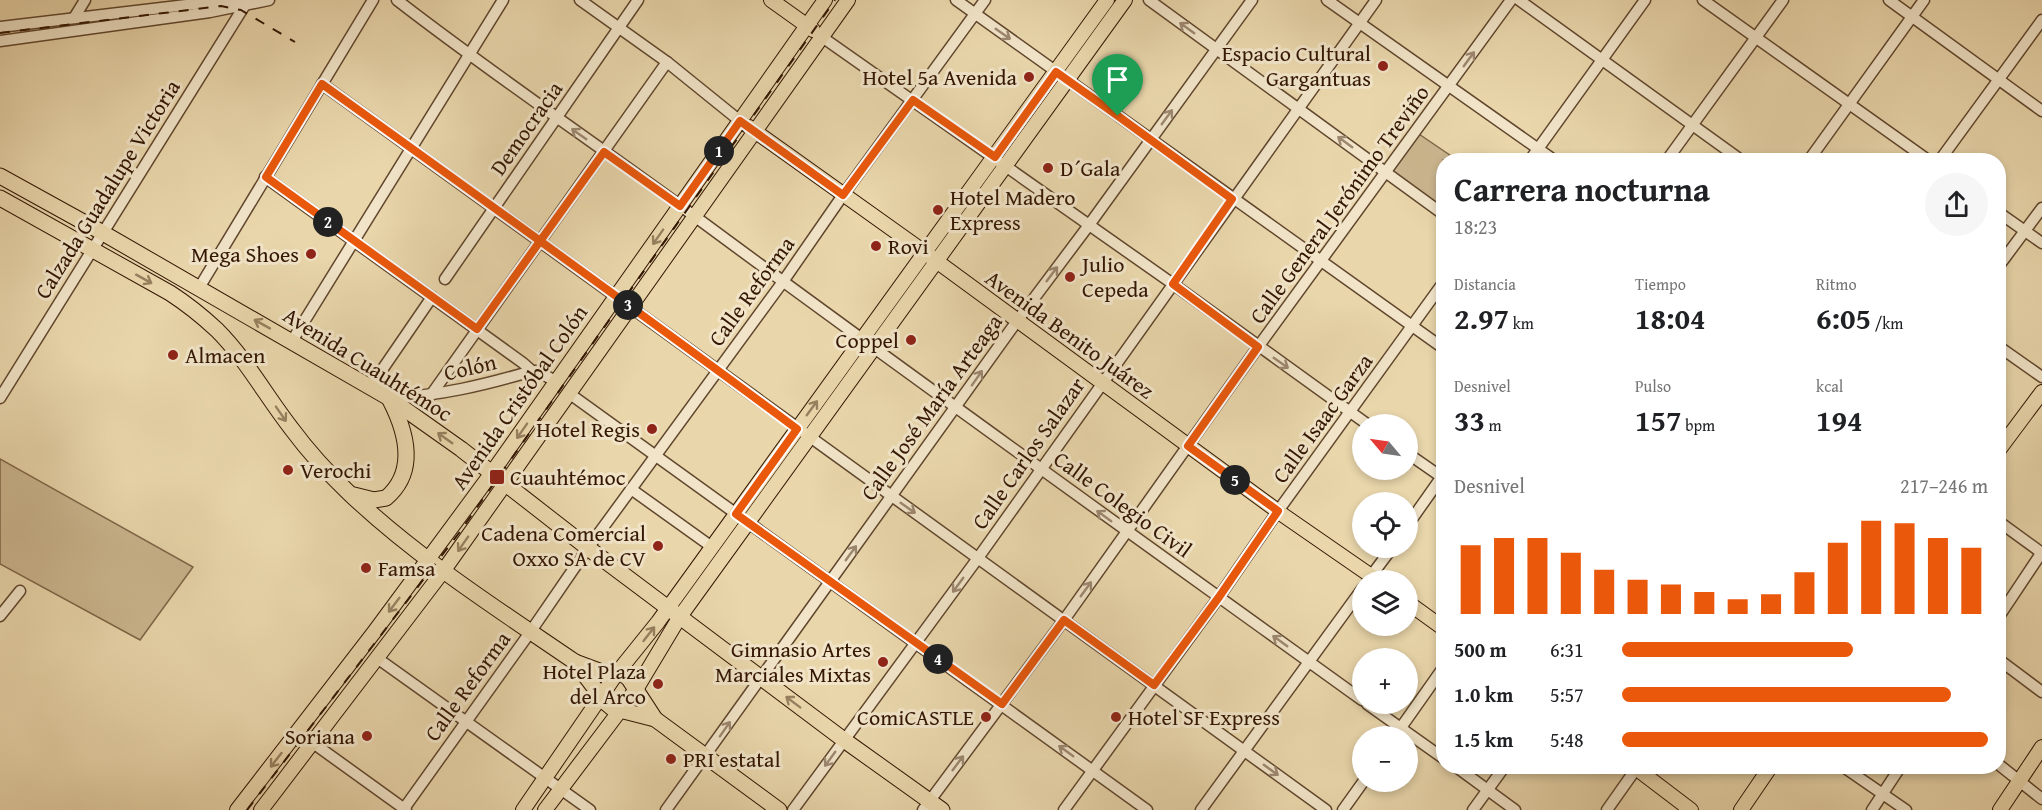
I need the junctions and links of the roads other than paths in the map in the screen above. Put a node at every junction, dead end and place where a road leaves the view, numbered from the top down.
1 (85, 0) edge
2 (269, 0) edge
3 (374, 0) edge
4 (397, 0) edge
5 (503, 0) edge
6 (580, 0) edge
7 (638, 0) edge
8 (771, 0) edge
9 (825, 0) edge
10 (848, 0) edge
11 (956, 0) edge
12 (985, 0) edge
13 (1107, 0) edge
14 (1125, 0) edge
15 (1149, 0) edge
16 (1252, 0) edge
17 (1327, 0) edge
18 (1376, 0) edge
19 (1511, 0) edge
20 (1520, 0) edge
21 (1645, 0) edge
22 (1703, 0) edge
23 (1783, 0) edge
24 (1889, 0) edge
25 (1924, 0) edge
26 (201, 1) edge
27 (246, 1) edge
28 (262, 1) edge
29 (975, 14) junction
30 (0, 17) edge
31 (1912, 17) junction
32 (74, 18) junction
33 (2042, 20) edge
34 (1359, 23) junction
35 (19, 24) junction
36 (806, 26) junction
37 (0, 27) edge
38 (619, 29) junction
39 (822, 37) junction
40 (1756, 38) junction
41 (0, 41) edge
42 (1216, 49) junction
43 (468, 56) junction
44 (1602, 61) junction
45 (667, 63) junction
46 (1062, 76) junction
47 (1999, 79) junction
48 (322, 84) junction
49 (1449, 87) junction
50 (913, 100) junction
51 (1849, 105) junction
52 (1297, 108) junction
53 (2042, 111) edge
54 (557, 118) junction
55 (740, 121) junction
56 (1693, 124) junction
57 (754, 131) junction
58 (1151, 140) junction
59 (412, 149) junction
60 (1539, 149) junction
61 (604, 152) junction
62 (1536, 153) edge
63 (1544, 153) edge
64 (1672, 153) edge
65 (1732, 153) edge
66 (1814, 153) edge
67 (1918, 153) edge
68 (1945, 153) edge
69 (995, 157) junction
70 (1006, 166) junction
71 (1386, 172) junction
72 (0, 176) edge
73 (266, 177) junction
74 (843, 195) junction
75 (1232, 199) junction
76 (1, 200) edge
77 (45, 201) junction
78 (680, 206) junction
79 (494, 208) junction
80 (2042, 208) edge
81 (1436, 209) edge
82 (695, 217) junction
83 (2006, 218) edge
84 (1089, 225) junction
85 (2025, 231) junction
86 (104, 233) junction
87 (354, 241) junction
88 (540, 241) junction
89 (2042, 243) edge
90 (93, 251) junction
91 (924, 252) junction
92 (2006, 256) edge
93 (935, 261) junction
94 (1321, 261) junction
95 (445, 279) dead end
96 (782, 283) junction
97 (1173, 284) junction
98 (199, 288) junction
99 (1436, 293) edge
100 (432, 297) junction
101 (616, 297) junction
102 (631, 307) junction
103 (1017, 321) junction
104 (1413, 326) junction
105 (477, 329) junction
106 (863, 339) junction
107 (292, 341) junction
108 (1436, 343) edge
109 (1258, 347) junction
110 (875, 348) junction
111 (2006, 352) edge
112 (718, 370) junction
113 (532, 371) junction
114 (2042, 377) edge
115 (557, 382) junction
116 (1101, 383) junction
117 (371, 386) junction
118 (2042, 392) edge
119 (570, 394) junction
120 (431, 395) junction
121 (0, 398) edge
122 (388, 398) junction
123 (956, 407) junction
124 (1350, 412) junction
125 (1353, 414) edge
126 (797, 429) junction
127 (810, 437) junction
128 (2006, 440) edge
129 (1188, 446) junction
130 (656, 455) junction
131 (1418, 461) edge
132 (1041, 468) junction
133 (1436, 473) edge
134 (491, 474) junction
135 (505, 484) junction
136 (1436, 485) edge
137 (631, 489) junction
138 (348, 492) junction
139 (892, 497) junction
140 (1278, 511) junction
141 (1418, 511) edge
142 (742, 518) junction
143 (2006, 526) edge
144 (1127, 532) junction
145 (712, 547) junction
146 (588, 548) junction
147 (2042, 553) edge
148 (978, 558) junction
149 (429, 559) junction
150 (444, 570) junction
151 (1360, 570) edge
152 (830, 581) junction
153 (20, 591) dead end
154 (1219, 597) junction
155 (1352, 603) edge
156 (2006, 606) edge
157 (1418, 610) edge
158 (673, 613) junction
159 (0, 616) edge
160 (1064, 620) junction
161 (1436, 623) edge
162 (531, 631) junction
163 (916, 643) junction
164 (377, 658) junction
165 (575, 662) junction
166 (1310, 662) junction
167 (2006, 665) edge
168 (617, 673) junction
169 (761, 678) junction
170 (1436, 678) edge
171 (1154, 685) junction
172 (637, 688) junction
173 (2042, 692) edge
174 (1352, 693) edge
175 (600, 697) junction
176 (1002, 704) junction
177 (621, 710) junction
178 (1379, 714) edge
179 (655, 718) junction
180 (466, 721) junction
181 (1392, 726) edge
182 (1402, 726) edge
183 (844, 740) junction
184 (313, 743) junction
185 (1418, 744) edge
186 (2042, 747) edge
187 (1245, 750) junction
188 (1436, 754) edge
189 (706, 755) junction
190 (1093, 770) junction
191 (2006, 770) edge
192 (1466, 774) edge
193 (1499, 774) edge
194 (1631, 774) edge
195 (1645, 774) edge
196 (1766, 774) edge
197 (1854, 774) edge
198 (1896, 774) edge
199 (546, 779) junction
200 (2019, 781) junction
201 (560, 789) junction
202 (1488, 790) junction
203 (1356, 792) edge
204 (1883, 794) junction
205 (2042, 799) edge
206 (932, 807) edge
207 (404, 809) edge
208 (237, 810) edge
209 (261, 810) edge
210 (523, 810) edge
211 (545, 810) edge
212 (590, 810) edge
213 (666, 810) edge
214 (779, 810) edge
215 (793, 810) edge
216 (1064, 810) edge
217 (1147, 810) edge
218 (1201, 810) edge
219 (1326, 810) edge
220 (1343, 810) edge
221 (1473, 810) edge
222 (1515, 810) edge
223 (1607, 810) edge
224 (1691, 810) edge
225 (1741, 810) edge
226 (1872, 810) edge
227 (1906, 810) edge
228 (2000, 810) edge

1 - 32 street
2 - 28 street
3 - 48 street
4 - 43 street, Calle Colegio Civil
5 - 43 street
6 - 38 street
7 - 38 street, Democracia
8 - 36 main road
9 - 36 main road, Avenida Cristóbal Colón
10 - 39 main road, Avenida Cristóbal Colón
11 - 29 street
12 - 29 street, Calle Reforma
13 - 46 main road
14 - 46 main road
42 -> 15 street
16 - 42 street, Calle José María Arteaga
17 - 34 street
18 - 34 street, Calle Carlos Salazar
49 -> 19 street, Calle General Jerónimo Treviño
20 - 44 street
21 - 44 street
22 - 40 street
23 - 40 street
24 - 31 street
25 - 31 street
26 - 27 street
26 - 32 street
27 - 28 street
27 - 41 street
27 - 86 street, Calzada Guadalupe Victoria
29 -> 46 street
29 - 50 street, Calle Reforma
30 - 35 street
31 - 47 street
31 - 51 street
32 - 35 street
33 - 47 street
34 - 49 street
34 - 52 street, Calle Carlos Salazar
35 - 37 street
36 - 39 main road
36 - 55 main road, Avenida Cristóbal Colón
38 - 45 street
38 - 54 street, Democracia
39 - 50 street
39 - 57 main road, Avenida Cristóbal Colón
40 - 51 street
40 - 56 street
42 - 52 street
58 -> 42 street, Calle José María Arteaga
43 - 54 street, Calle Colegio Civil
43 - 59 street
44 - 56 street
44 - 60 street
45 - 55 street
45 - 61 street
46 - 58 street
46 - 69 main road
46 - 70 main road
47 - 53 street
47 - 68 street
48 - 59 street
48 - 73 street
49 - 60 street
49 - 71 street, Calle General Jerónimo Treviño
50 - 69 street
50 - 74 street, Calle Reforma
51 - 66 street
51 - 67 street
71 -> 52 street
52 - 75 street, Calle Carlos Salazar
61 -> 54 street, Calle Colegio Civil
54 - 79 street, Democracia
55 - 57 main road, Avenida Benito Juárez
55 - 78 main road, Avenida Cristóbal Colón
56 - 64 street
56 - 65 street
57 - 74 main road, Avenida Benito Juárez
57 - 82 main road, Avenida Cristóbal Colón
58 - 75 street
58 - 84 street, Calle José María Arteaga
59 - 79 street
59 - 87 street
60 - 62 street
60 - 63 street
61 - 78 street, Calle Colegio Civil
61 - 88 street
69 - 70 street
69 - 91 main road
70 - 84 street
70 - 93 main road
71 - 81 street
71 - 94 street, Calle General Jerónimo Treviño
72 - 77 highway, Avenida Cuauhtémoc
73 - 87 street
73 - 98 street
74 - 91 main road, Avenida Benito Juárez
74 - 96 street, Calle Reforma
75 - 94 street
75 - 97 street, Calle Carlos Salazar
76 - 77 highway
76 - 90 highway
77 - 86 highway, Avenida Cuauhtémoc
78 - 82 street, Calle Colegio Civil
78 -> 101 main road, Avenida Cristóbal Colón
79 - 88 street
79 - 95 street, Democracia
80 - 85 street
82 - 96 street, Calle Colegio Civil
82 - 102 main road, Avenida Cristóbal Colón
83 - 85 street
84 - 97 street
103 -> 84 street, Calle José María Arteaga
85 - 89 street
85 - 92 street
86 - 90 street, Calzada Guadalupe Victoria
86 - 98 highway, Avenida Cuauhtémoc
87 - 100 street
87 - 107 street
88 - 101 street
88 - 105 street
90 - 121 street, Calzada Guadalupe Victoria
90 -> 138 highway
91 - 93 main road, Avenida Benito Juárez
91 - 106 main road
93 - 103 main road, Avenida Benito Juárez
93 - 110 main road
94 - 104 street
94 - 109 street, Calle General Jerónimo Treviño
96 - 106 street, Calle Colegio Civil
96 - 112 street, Calle Reforma
97 - 109 street
97 - 116 street, Calle Carlos Salazar
107 -> 98 highway, Avenida Cuauhtémoc
99 - 104 street, Calle Isaac Garza
100 - 105 street
100 - 117 street
101 - 102 street
101 - 115 main road, Avenida Cristóbal Colón
102 - 112 street
102 - 119 main road, Avenida Cristóbal Colón
103 - 116 main road, Avenida Benito Juárez
123 -> 103 street, Calle José María Arteaga
104 - 108 street
104 - 124 street, Calle Isaac Garza
105 - 113 street
105 - 120 street
106 - 110 street, Calle Colegio Civil
126 -> 106 main road
107 - 117 highway, Avenida Cuauhtémoc
109 -> 124 street
109 - 129 street, Calle General Jerónimo Treviño
110 - 123 street, Calle Colegio Civil
110 - 127 main road
111 - 114 street
112 - 126 street
112 - 130 street, Calle Reforma
113 - 115 street, Colón
113 - 120 street, Colón
115 -> 134 main road, Avenida Cristóbal Colón
116 - 129 main road, Avenida Benito Juárez
116 - 132 street, Calle Carlos Salazar
117 - 122 highway, Avenida Cuauhtémoc
118 - 128 main road
119 - 130 street
119 - 135 main road, Avenida Cristóbal Colón
120 - 122 street, Colón
134 -> 122 highway, Avenida Cuauhtémoc
122 - 138 highway
123 - 132 street, Calle Colegio Civil
123 - 139 street, Calle José María Arteaga
124 - 125 street
124 - 140 street, Calle Isaac Garza
126 - 127 street
126 - 142 main road
127 - 139 street
127 - 142 main road
129 - 140 main road, Avenida Benito Juárez
129 - 144 street, Calle General Jerónimo Treviño
130 - 137 street, Calle Reforma
130 - 142 street
131 - 133 street
144 -> 132 street, Calle Colegio Civil
132 - 148 street, Calle Carlos Salazar
134 - 135 highway, Avenida Cuauhtémoc
134 - 149 main road, Avenida Cristóbal Colón
135 - 146 highway, Avenida Cuauhtémoc
135 -> 150 main road, Avenida Cristóbal Colón
136 - 141 street
137 - 145 street
137 - 146 street, Calle Reforma
138 - 149 highway
139 -> 148 street
152 -> 139 street, Calle José María Arteaga
140 - 151 main road, Avenida Benito Juárez
140 - 154 street, Calle Isaac Garza
142 - 145 main road
142 - 152 street
142 - 158 main road
143 - 147 street
144 - 154 street, Calle Colegio Civil
160 -> 144 street, Calle General Jerónimo Treviño
145 - 158 main road
146 - 158 highway, Avenida Cuauhtémoc
146 - 162 street, Calle Reforma
147 - 156 street
148 - 160 street
148 -> 163 street, Calle Carlos Salazar
149 - 150 highway
149 -> 208 main road, Avenida Cristóbal Colón
150 - 162 highway
150 - 164 main road, Avenida Cristóbal Colón
152 - 163 street
152 - 169 street, Calle José María Arteaga
153 - 159 street
166 -> 154 street, Calle Colegio Civil
154 - 171 street, Calle Isaac Garza
155 - 166 street
157 - 161 main road
168 -> 158 main road
158 - 169 highway, Avenida Cuauhtémoc
158 - 172 main road
160 - 171 street
160 - 176 street, Calle General Jerónimo Treviño
162 - 165 highway
162 - 180 street, Calle Reforma
163 - 176 street
163 - 183 street, Calle Carlos Salazar
164 - 180 street
164 - 184 main road, Avenida Cristóbal Colón
165 - 168 highway
165 - 175 highway
166 - 174 street, Calle Colegio Civil
166 - 187 street
167 - 173 street
168 - 172 highway
168 - 175 main road
183 -> 169 highway, Avenida Cuauhtémoc
189 -> 169 street, Calle José María Arteaga
170 - 182 street
171 - 187 street
171 - 190 street, Calle Isaac Garza
172 - 177 main road
172 - 179 highway
175 - 177 highway
175 - 199 main road
190 -> 176 street
206 -> 176 street, Calle General Jerónimo Treviño
177 - 179 highway
177 - 201 main road
178 - 181 street
179 - 189 highway
180 - 199 street
180 - 207 street, Calle Reforma
183 - 206 highway, Avenida Cuauhtémoc
183 -> 215 street, Calle Carlos Salazar
184 - 207 street
184 - 209 main road, Avenida Cristóbal Colón
185 - 188 street
186 - 200 main road
187 - 218 street
187 -> 219 street
189 - 213 street, Calle José María Arteaga
189 - 214 highway
190 - 216 street, Calle Isaac Garza
190 - 217 street
191 - 200 street
192 - 202 street
193 - 202 street
194 - 223 street
195 - 224 main road
196 - 225 main road
197 - 204 street
198 - 204 street
199 - 201 street
199 - 210 main road
200 - 205 street
200 - 228 main road
201 - 211 main road
201 - 212 street
202 - 221 street
202 - 222 street
203 - 220 street
204 - 226 street
204 - 227 street

